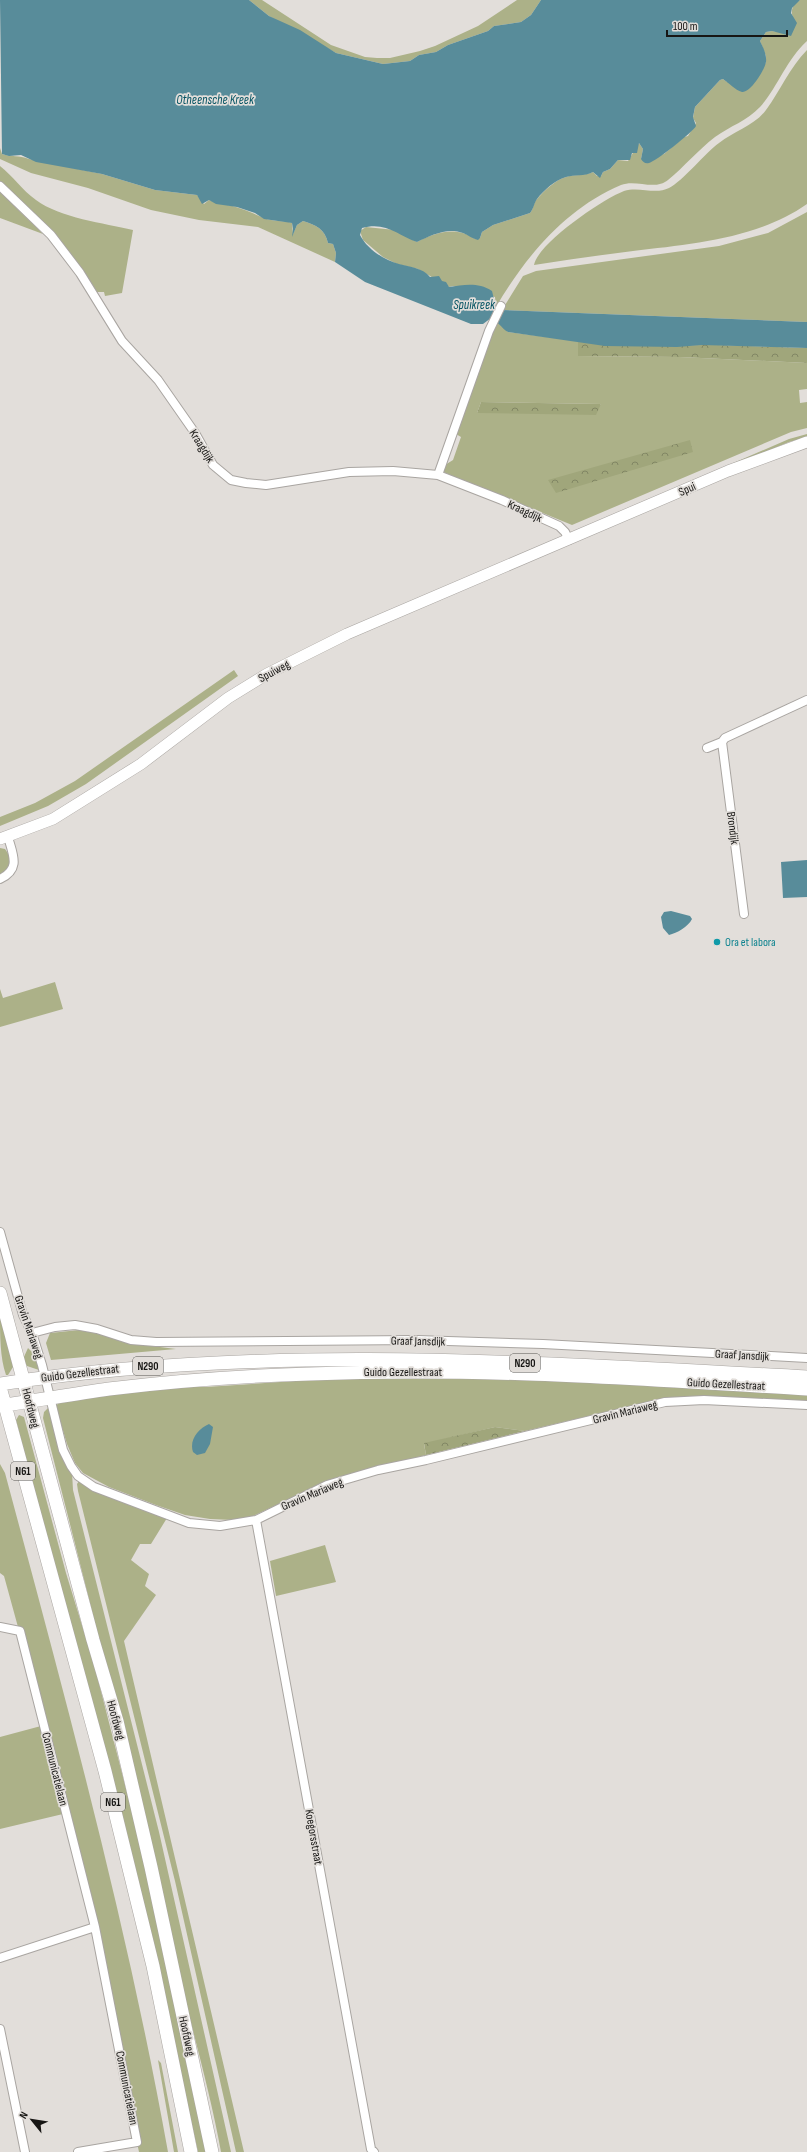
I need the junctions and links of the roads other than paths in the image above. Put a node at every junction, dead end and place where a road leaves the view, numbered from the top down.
1 (0, 186) edge
2 (501, 306) dead end
3 (807, 442) edge
4 (438, 475) junction
5 (569, 540) junction
6 (807, 700) edge
7 (722, 742) junction
8 (707, 748) dead end
9 (4, 838) edge
10 (0, 880) edge
11 (744, 914) dead end
12 (0, 1232) edge
13 (0, 1293) edge
14 (32, 1333) junction
15 (807, 1358) edge
16 (807, 1377) edge
17 (46, 1378) junction
18 (24, 1380) junction
19 (0, 1384) edge
20 (0, 1387) edge
21 (807, 1389) edge
22 (51, 1399) junction
23 (30, 1402) junction
24 (807, 1405) edge
25 (2, 1406) edge
26 (256, 1520) junction
27 (0, 1627) edge
28 (94, 1927) junction
29 (0, 1958) edge
30 (0, 2029) edge
31 (25, 2152) edge
32 (78, 2152) edge
33 (191, 2152) edge
34 (212, 2152) edge
35 (374, 2152) edge

1 - 4 street, Kraagdijk
2 - 4 street
3 - 5 main road, Spui
4 - 5 street, Kraagdijk
5 - 9 main road, Spuiweg
6 - 7 street
7 - 8 street
7 - 11 street, Brondijk
9 - 10 street
12 - 14 street, Gravin Mariaweg
13 - 18 main road, Hoofdweg
14 - 15 street, Graaf Jansdijk
14 - 17 street, Gravin Mariaweg
16 - 17 main road, Guido Gezellestraat / N290
17 - 18 main road, Guido Gezellestraat / N290
17 - 22 street, Gravin Mariaweg
18 - 19 main road, Guido Gezellestraat / N290
18 - 23 main road, Hoofdweg / N61
20 - 25 main road, Hoofdweg
21 - 22 main road, Guido Gezellestraat / N290
22 - 23 main road, Guido Gezellestraat / N290
22 - 26 street, Gravin Mariaweg
23 - 25 main road, Guido Gezellestraat / N290
23 - 34 main road, Hoofdweg / N61
24 - 26 street, Gravin Mariaweg
25 - 33 main road, Hoofdweg / N61
26 - 35 street, Koegorsstraat
27 - 28 street, Communicatielaan
28 - 29 street
28 - 32 street, Communicatielaan
30 - 31 street

